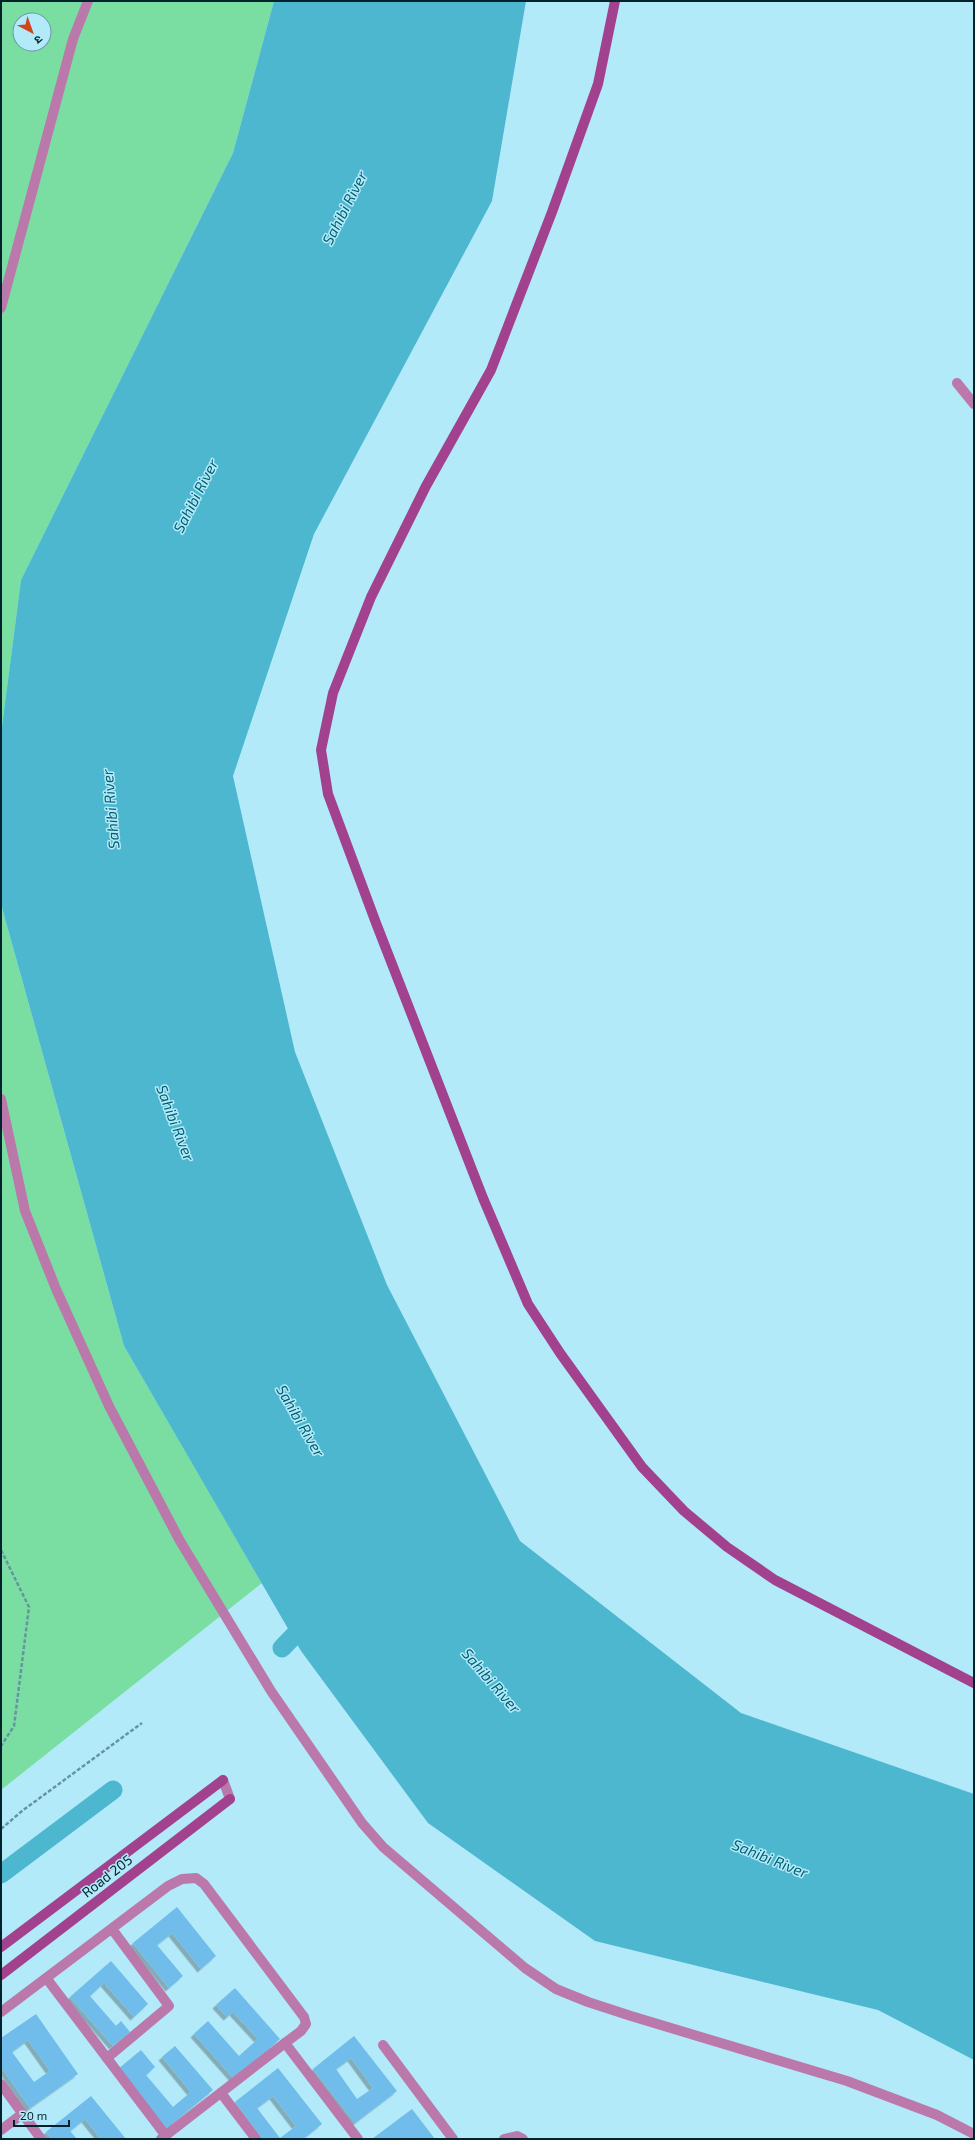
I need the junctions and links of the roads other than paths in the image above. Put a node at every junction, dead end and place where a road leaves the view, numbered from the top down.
1 (88, 1) edge
2 (615, 1) edge
3 (1, 308) edge
4 (957, 383) dead end
5 (974, 404) edge
6 (1, 1100) edge
7 (974, 1683) edge
8 (112, 1929) junction
9 (1, 1947) edge
10 (1, 1975) edge
11 (47, 1978) junction
12 (1, 2012) edge
13 (286, 2043) junction
14 (383, 2045) dead end
15 (107, 2058) junction
16 (1, 2084) edge
17 (221, 2093) junction
18 (22, 2114) junction
19 (1, 2130) edge
20 (974, 2134) edge
21 (164, 2137) edge
22 (40, 2139) edge
23 (256, 2139) edge
24 (358, 2139) edge
25 (453, 2139) edge
26 (504, 2139) edge
27 (523, 2139) edge

1 - 3 street
2 - 7 street
4 - 5 street
6 - 20 street
8 - 11 street
8 - 13 street
8 - 15 street
9 - 10 street, Road 205
11 - 12 street
11 - 15 street
13 - 17 street
13 - 24 street
14 - 25 street
15 - 21 street
16 - 18 street
17 - 21 street
17 - 23 street
18 - 19 street
18 - 22 street
26 - 27 street

